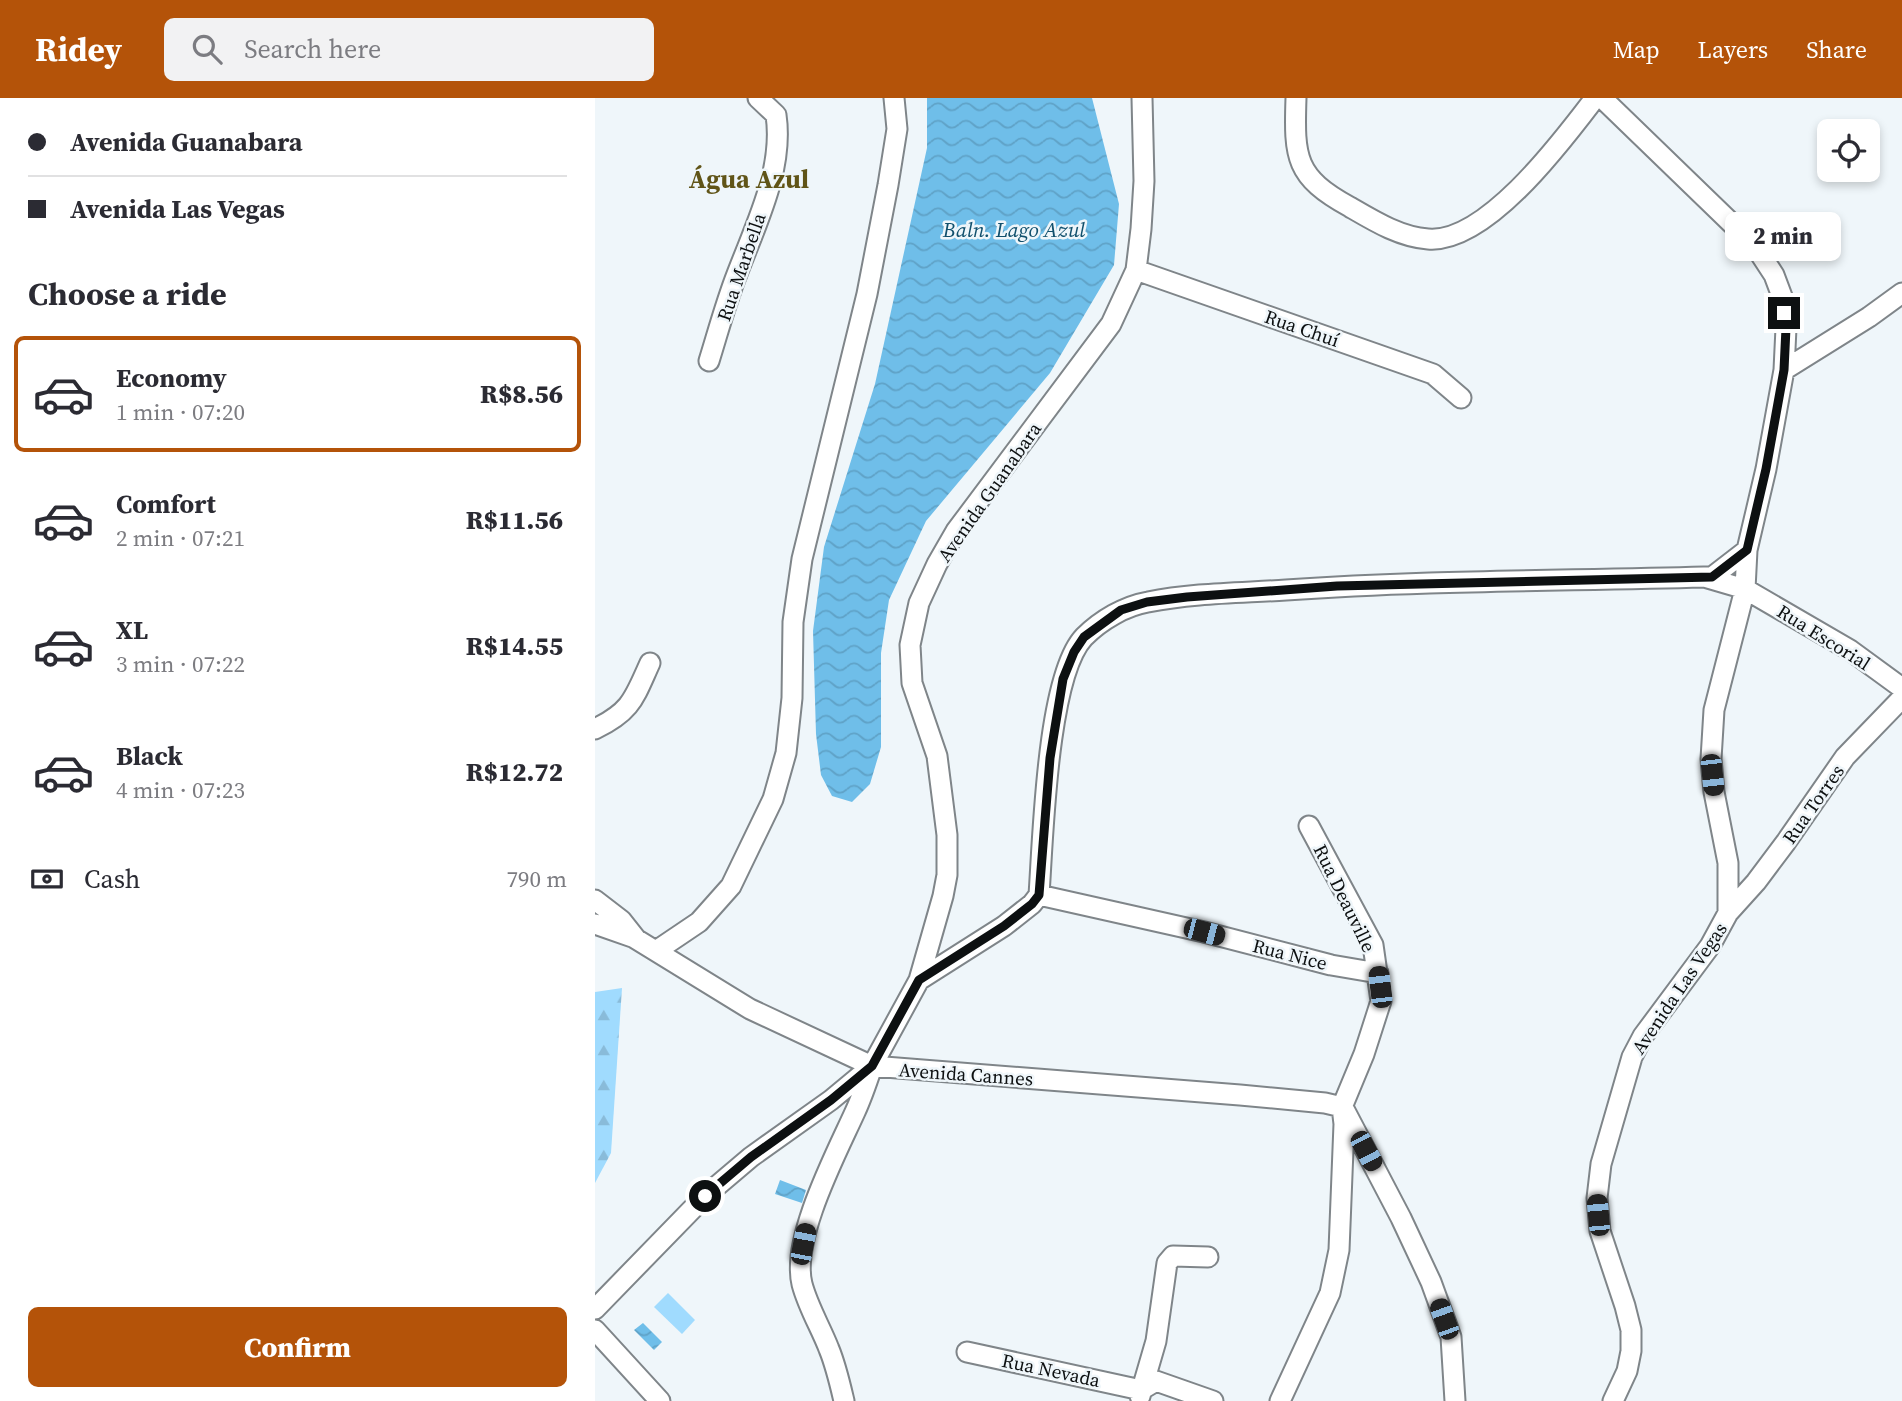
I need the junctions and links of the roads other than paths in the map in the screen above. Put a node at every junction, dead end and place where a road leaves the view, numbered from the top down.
1 (758, 98) edge
2 (894, 98) edge
3 (1142, 98) edge
4 (1296, 98) edge
5 (1595, 98) edge
6 (1602, 98) edge
7 (1136, 270) junction
8 (1902, 293) edge
9 (709, 361) dead end
10 (1784, 370) junction
11 (1461, 398) dead end
12 (1747, 550) junction
13 (1704, 577) junction
14 (1745, 589) junction
15 (650, 663) dead end
16 (1902, 688) edge
17 (1902, 698) edge
18 (595, 729) edge
19 (1309, 826) dead end
20 (1039, 895) junction
21 (595, 901) edge
22 (1728, 913) junction
23 (595, 924) edge
24 (636, 939) junction
25 (656, 951) junction
26 (1378, 973) junction
27 (919, 980) junction
28 (872, 1066) junction
29 (1342, 1107) junction
30 (1208, 1257) dead end
31 (595, 1309) edge
32 (595, 1330) edge
33 (967, 1352) dead end
34 (1140, 1395) edge
35 (660, 1401) edge
36 (844, 1401) edge
37 (1213, 1401) edge
38 (1280, 1401) edge
39 (1455, 1401) edge
40 (1613, 1401) edge

1 - 9 street, Rua Marbella
2 - 25 street
3 - 7 street, Avenida Guanabara
4 - 5 street
6 - 10 street, Avenida Las Vegas
7 - 11 street, Rua Chuí
7 - 27 street, Avenida Guanabara
8 - 10 street
10 - 12 street, Avenida Las Vegas
12 - 13 street
12 - 14 street, Avenida Las Vegas
13 - 14 street, Rua Escorial
13 - 20 street
14 - 16 street, Rua Escorial
14 - 22 street, Avenida Las Vegas
15 - 18 street
17 - 22 street, Rua Torres
19 - 26 street, Rua Deauville
20 - 26 street, Rua Nice
20 - 27 street
21 - 24 street, Avenida Cannes
22 - 40 street, Avenida Las Vegas
23 - 24 street
24 - 25 street, Avenida Cannes
25 - 28 street, Avenida Cannes
26 - 29 street, Rua Deauville
27 - 28 street, Avenida Guanabara
28 - 29 street, Avenida Cannes
28 - 31 street, Avenida Guanabara
28 - 36 street
29 - 38 street
29 - 39 street
30 - 34 street
32 - 35 street
33 - 34 street, Rua Nevada
34 - 37 street, Rua Nevada

